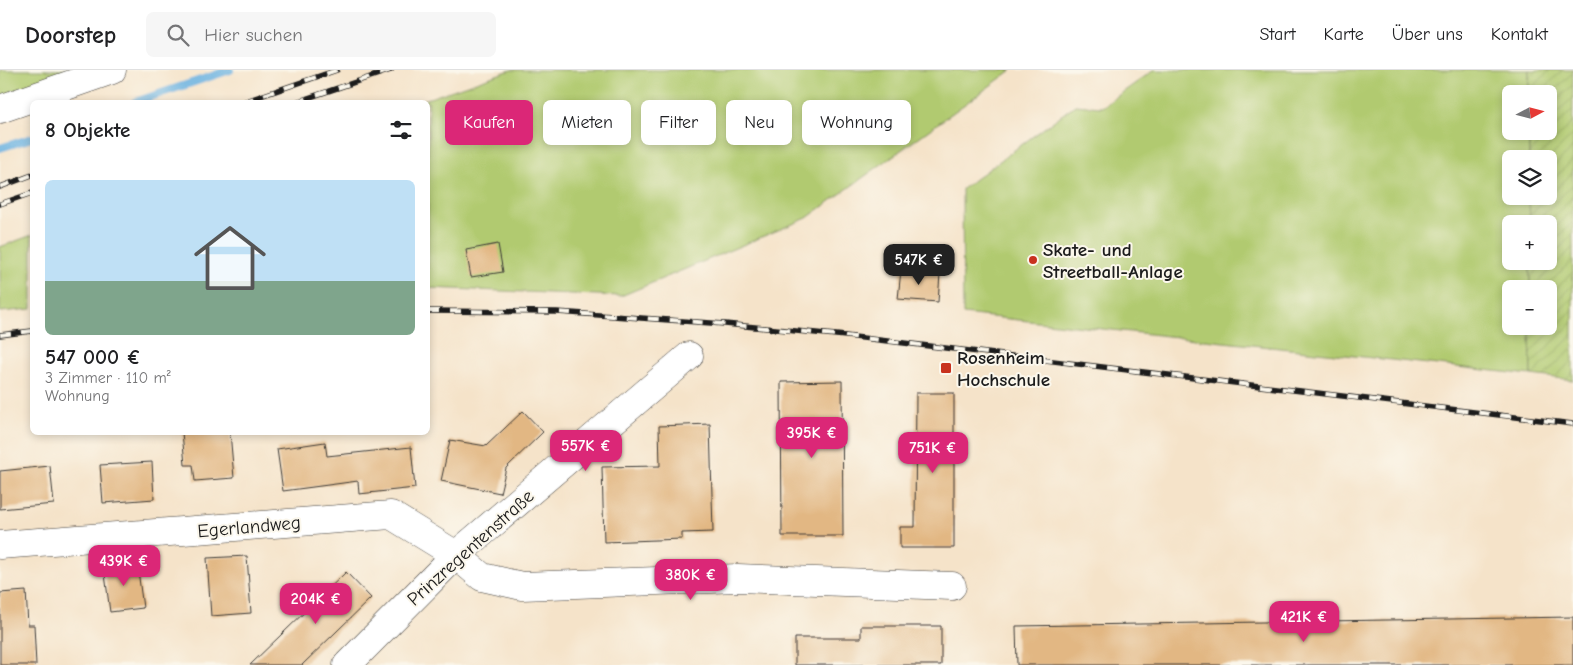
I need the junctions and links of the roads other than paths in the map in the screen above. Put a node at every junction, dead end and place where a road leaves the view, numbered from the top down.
1 (112, 70) edge
2 (0, 109) edge
3 (689, 356) dead end
4 (0, 545) edge
5 (456, 555) junction
6 (952, 586) dead end
7 (347, 665) edge

1 - 2 street
3 - 5 street, Prinzregentenstraße
4 - 5 street, Egerlandweg
5 - 6 street, Egerlandweg
5 - 7 street, Prinzregentenstraße

